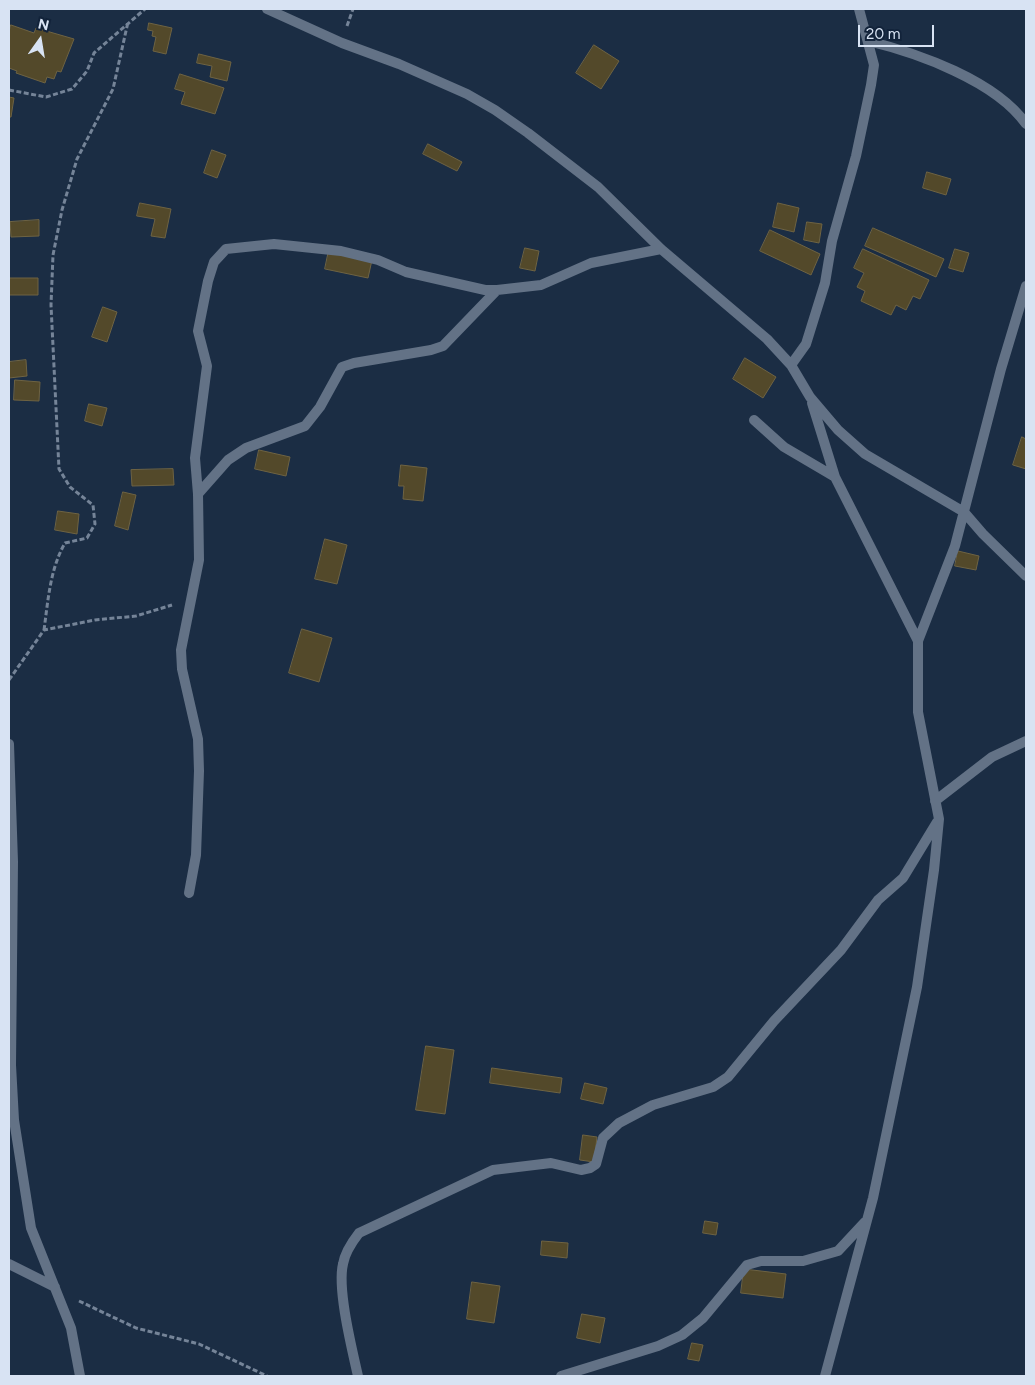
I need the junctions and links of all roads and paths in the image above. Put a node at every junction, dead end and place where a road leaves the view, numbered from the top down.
1 (145, 9) edge
2 (267, 9) edge
3 (858, 9) edge
4 (128, 22) junction
5 (868, 41) junction
6 (9, 90) edge
7 (1026, 124) edge
8 (661, 250) junction
9 (1026, 286) edge
10 (497, 290) junction
11 (791, 365) junction
12 (810, 397) junction
13 (754, 420) dead end
14 (835, 477) junction
15 (198, 494) junction
16 (964, 512) junction
17 (1026, 576) edge
18 (196, 578) junction
19 (44, 630) junction
20 (918, 641) junction
21 (9, 680) edge
22 (1026, 741) edge
23 (9, 744) edge
24 (935, 801) junction
25 (939, 819) junction
26 (189, 893) dead end
27 (866, 1221) junction
28 (9, 1264) edge
29 (55, 1287) junction
30 (80, 1376) edge
31 (266, 1376) edge
32 (358, 1376) edge
33 (561, 1376) edge
34 (825, 1376) edge

1 - 4 path
2 - 8 street
3 - 5 street
4 - 6 path
4 - 19 path
5 - 7 street
5 - 11 street
8 - 10 street
8 - 11 street
9 - 16 street
10 - 15 street
10 - 15 street
11 - 12 street
12 - 14 street
12 - 16 street
13 - 14 street
14 - 20 street
15 - 18 street
16 - 17 street
16 - 20 street
18 - 19 path
18 - 26 street
19 - 21 path
20 - 24 street
22 - 24 street
23 - 29 street
24 - 25 street
25 - 27 street
25 - 32 street
27 - 33 street
27 - 34 street
28 - 29 street
29 - 30 street
29 - 31 path

